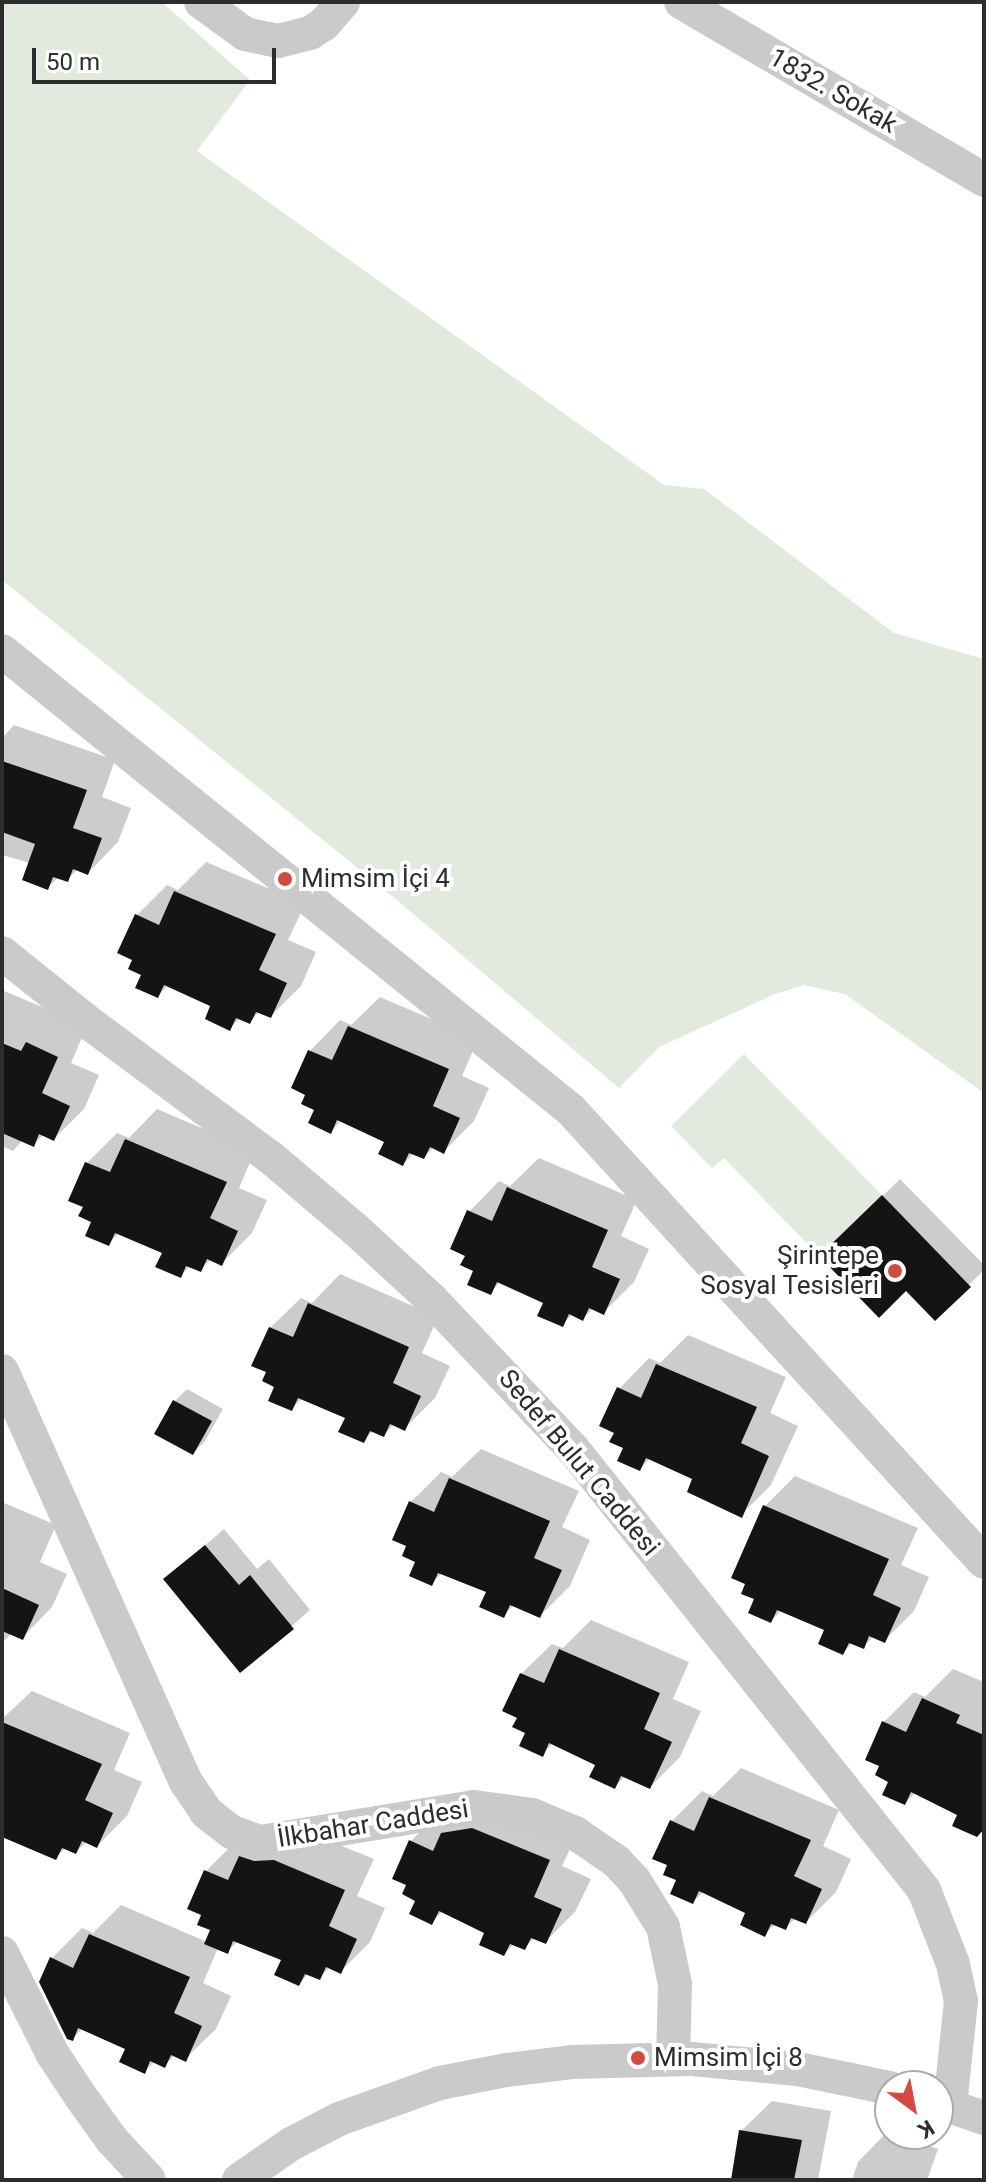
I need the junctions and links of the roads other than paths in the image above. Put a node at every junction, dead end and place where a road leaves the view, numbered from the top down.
1 (201, 2) edge
2 (343, 2) edge
3 (681, 2) edge
4 (984, 180) edge
5 (2, 651) edge
6 (2, 953) edge
7 (2, 1371) edge
8 (984, 1562) edge
9 (2, 1953) edge
10 (673, 2058) junction
11 (950, 2070) edge
12 (874, 2085) edge
13 (954, 2108) edge
14 (984, 2118) edge
15 (273, 2169) edge
16 (149, 2180) edge
17 (239, 2180) edge

1 - 2 street
3 - 4 street, 1832. Sokak
5 - 8 street
6 - 11 street, Sedef Bulut Caddesi
7 - 10 street, İlkbahar Caddesi
9 - 16 street
10 - 12 street
10 - 15 street
13 - 14 street
15 - 17 street

